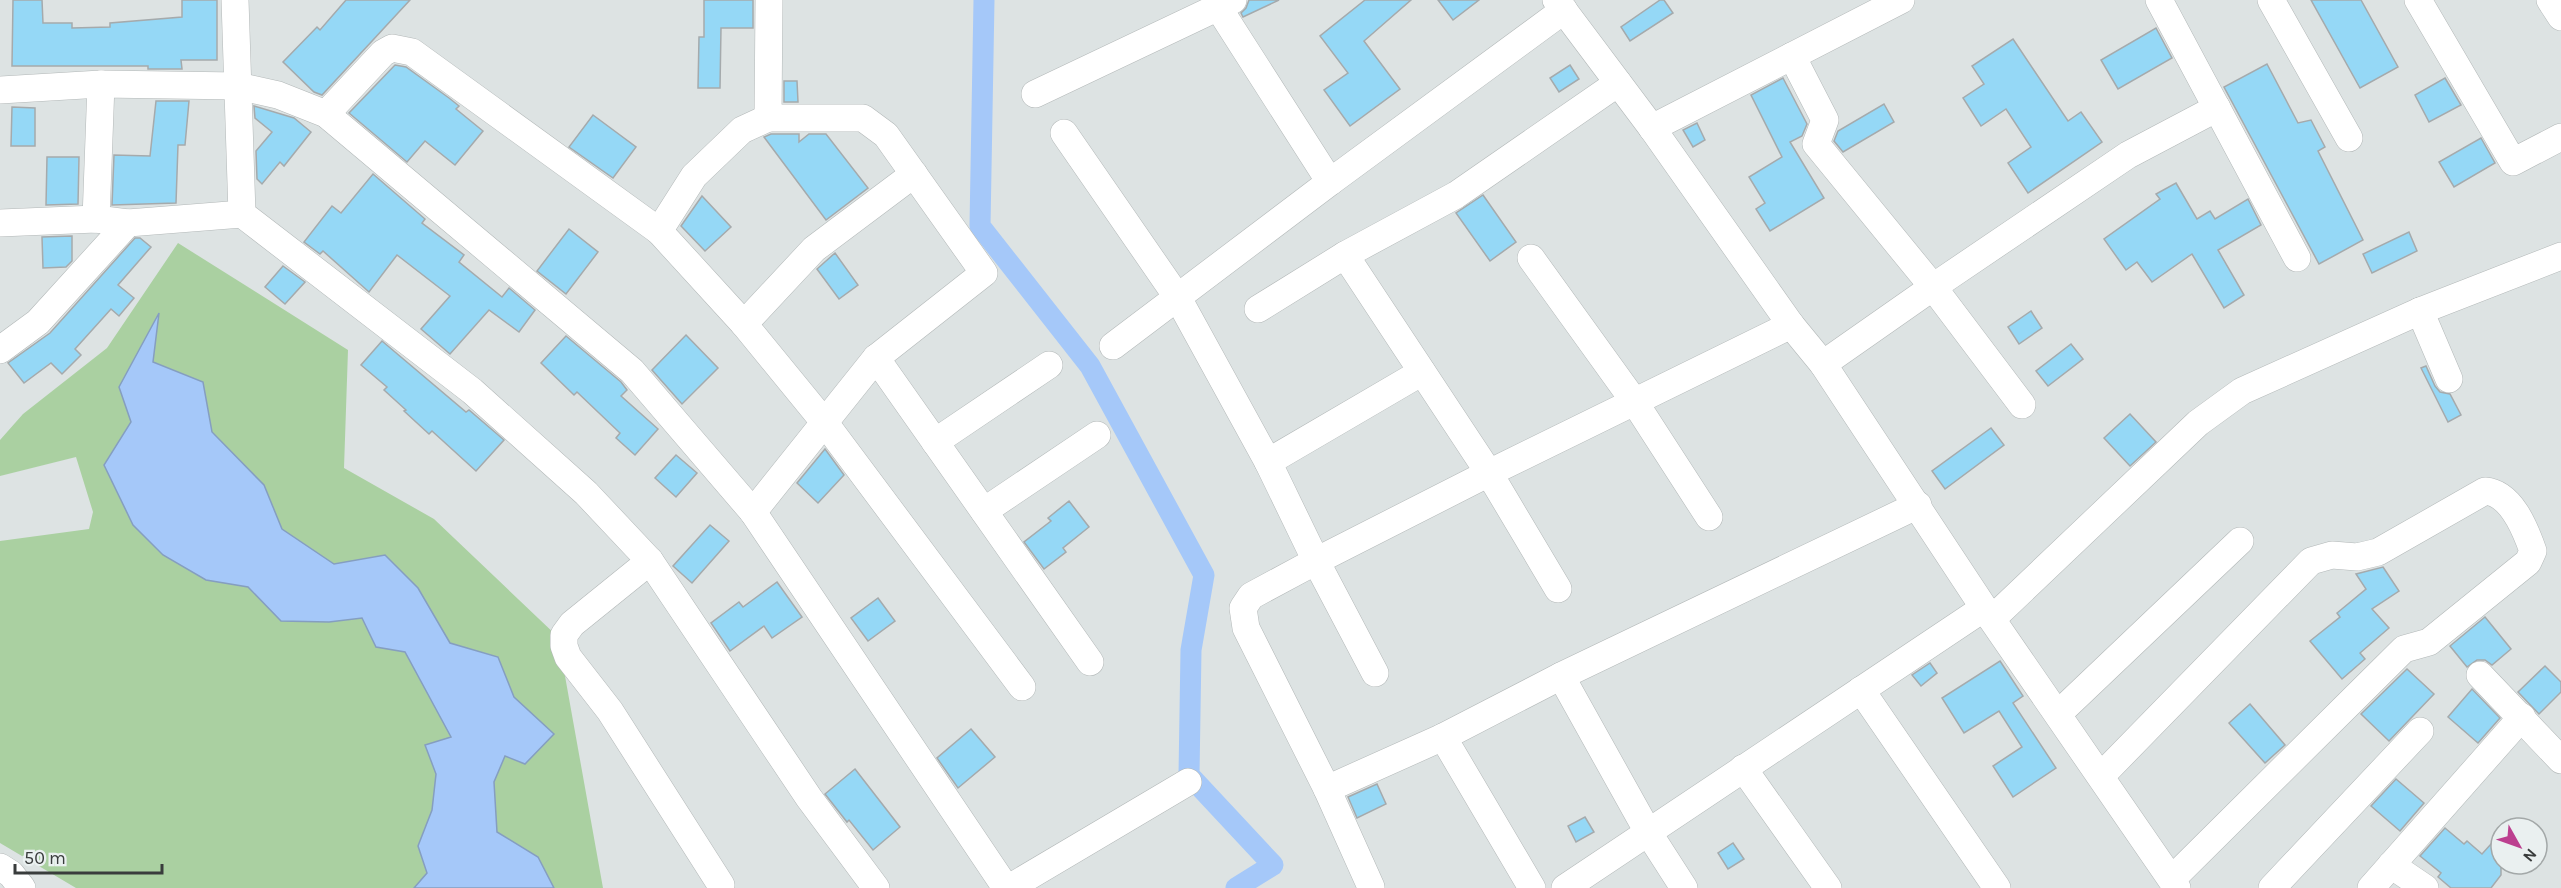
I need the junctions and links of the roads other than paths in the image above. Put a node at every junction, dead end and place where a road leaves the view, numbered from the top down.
1 (235, 0) edge
2 (769, 0) edge
3 (1901, 0) edge
4 (2159, 0) edge
5 (2271, 0) edge
6 (2418, 0) edge
7 (2550, 0) edge
8 (1225, 4) edge
9 (1560, 5) edge
10 (2561, 17) edge
11 (1792, 56) junction
12 (1618, 83) junction
13 (101, 84) junction
14 (238, 86) junction
15 (0, 90) edge
16 (1035, 94) dead end
17 (2217, 108) junction
18 (326, 114) junction
19 (768, 118) junction
20 (1652, 128) junction
21 (1064, 134) dead end
22 (2561, 137) edge
23 (2349, 138) dead end
24 (914, 174) junction
25 (1330, 182) junction
26 (242, 214) junction
27 (96, 219) junction
28 (0, 223) edge
29 (128, 223) junction
30 (659, 231) junction
31 (1344, 255) junction
32 (2561, 256) edge
33 (1531, 258) dead end
34 (2297, 258) dead end
35 (1933, 287) junction
36 (1178, 298) junction
37 (1258, 309) dead end
38 (2420, 311) junction
39 (744, 324) junction
40 (1791, 325) junction
41 (1113, 346) dead end
42 (0, 350) edge
43 (876, 358) junction
44 (1823, 364) junction
45 (1049, 365) dead end
46 (1422, 372) junction
47 (2449, 378) dead end
48 (1634, 401) junction
49 (2022, 405) dead end
50 (825, 423) junction
51 (1097, 435) dead end
52 (935, 442) junction
53 (1268, 462) junction
54 (1489, 472) junction
55 (1918, 505) junction
56 (984, 511) junction
57 (753, 512) junction
58 (1709, 517) dead end
59 (2240, 541) dead end
60 (650, 561) junction
61 (1316, 561) junction
62 (1558, 589) dead end
63 (1988, 613) junction
64 (1090, 662) dead end
65 (1375, 674) dead end
66 (2480, 675) dead end
67 (1561, 676) junction
68 (1022, 687) dead end
69 (1861, 690) junction
70 (2058, 714) junction
71 (2522, 717) junction
72 (2420, 730) dead end
73 (1443, 736) junction
74 (2561, 760) edge
75 (1743, 768) junction
76 (2101, 776) junction
77 (1188, 782) dead end
78 (1328, 789) junction
79 (1648, 832) junction
80 (2391, 865) junction
81 (0, 867) edge
82 (2175, 884) edge
83 (721, 885) dead end
84 (1371, 887) edge
85 (22, 888) edge
86 (876, 888) edge
87 (1008, 888) edge
88 (1532, 888) edge
89 (1565, 888) edge
90 (1684, 888) edge
91 (1828, 888) edge
92 (1997, 888) edge
93 (2272, 888) edge
94 (2371, 888) edge
95 (2425, 888) edge

1 - 14 street
2 - 19 street
3 - 11 street
4 - 17 street
5 - 23 street
6 - 22 street
7 - 10 street
8 - 16 street
8 - 25 street
9 - 12 street
9 - 25 street
11 - 20 street
11 - 35 street
12 - 20 street
12 - 31 street
13 - 14 street
13 - 15 street
13 - 27 street
14 - 18 street
14 - 26 street
17 - 34 street
17 - 35 street
18 - 30 street
18 - 57 street
19 - 24 street
19 - 30 street
20 - 40 street
21 - 36 street
24 - 39 street
24 - 43 street
25 - 36 street
26 - 29 street
26 - 60 street
27 - 28 street
27 - 29 street
29 - 42 street
30 - 39 street
31 - 37 street
31 - 46 street
32 - 38 street
33 - 48 street
35 - 44 street
35 - 49 street
36 - 41 street
36 - 53 street
38 - 47 street
38 - 63 street
39 - 50 street
40 - 44 street
40 - 48 street
43 - 50 street
43 - 52 street
44 - 55 street
45 - 52 street
46 - 53 street
46 - 54 street
48 - 54 street
48 - 58 street
50 - 57 street
50 - 68 street
51 - 56 street
52 - 56 street
53 - 61 street
54 - 61 street
54 - 62 street
55 - 63 street
55 - 67 street
56 - 64 street
57 - 87 street
59 - 70 street
60 - 83 street
60 - 86 street
61 - 65 street
61 - 78 street
63 - 69 street
63 - 70 street
66 - 71 street
67 - 73 street
67 - 79 street
69 - 75 street
69 - 92 street
70 - 76 street
71 - 74 street
71 - 80 street
72 - 93 street
73 - 78 street
73 - 88 street
75 - 79 street
75 - 91 street
76 - 82 street
76 - 82 street
77 - 87 street
78 - 84 street
79 - 89 street
79 - 90 street
80 - 94 street
80 - 95 street
81 - 85 street

